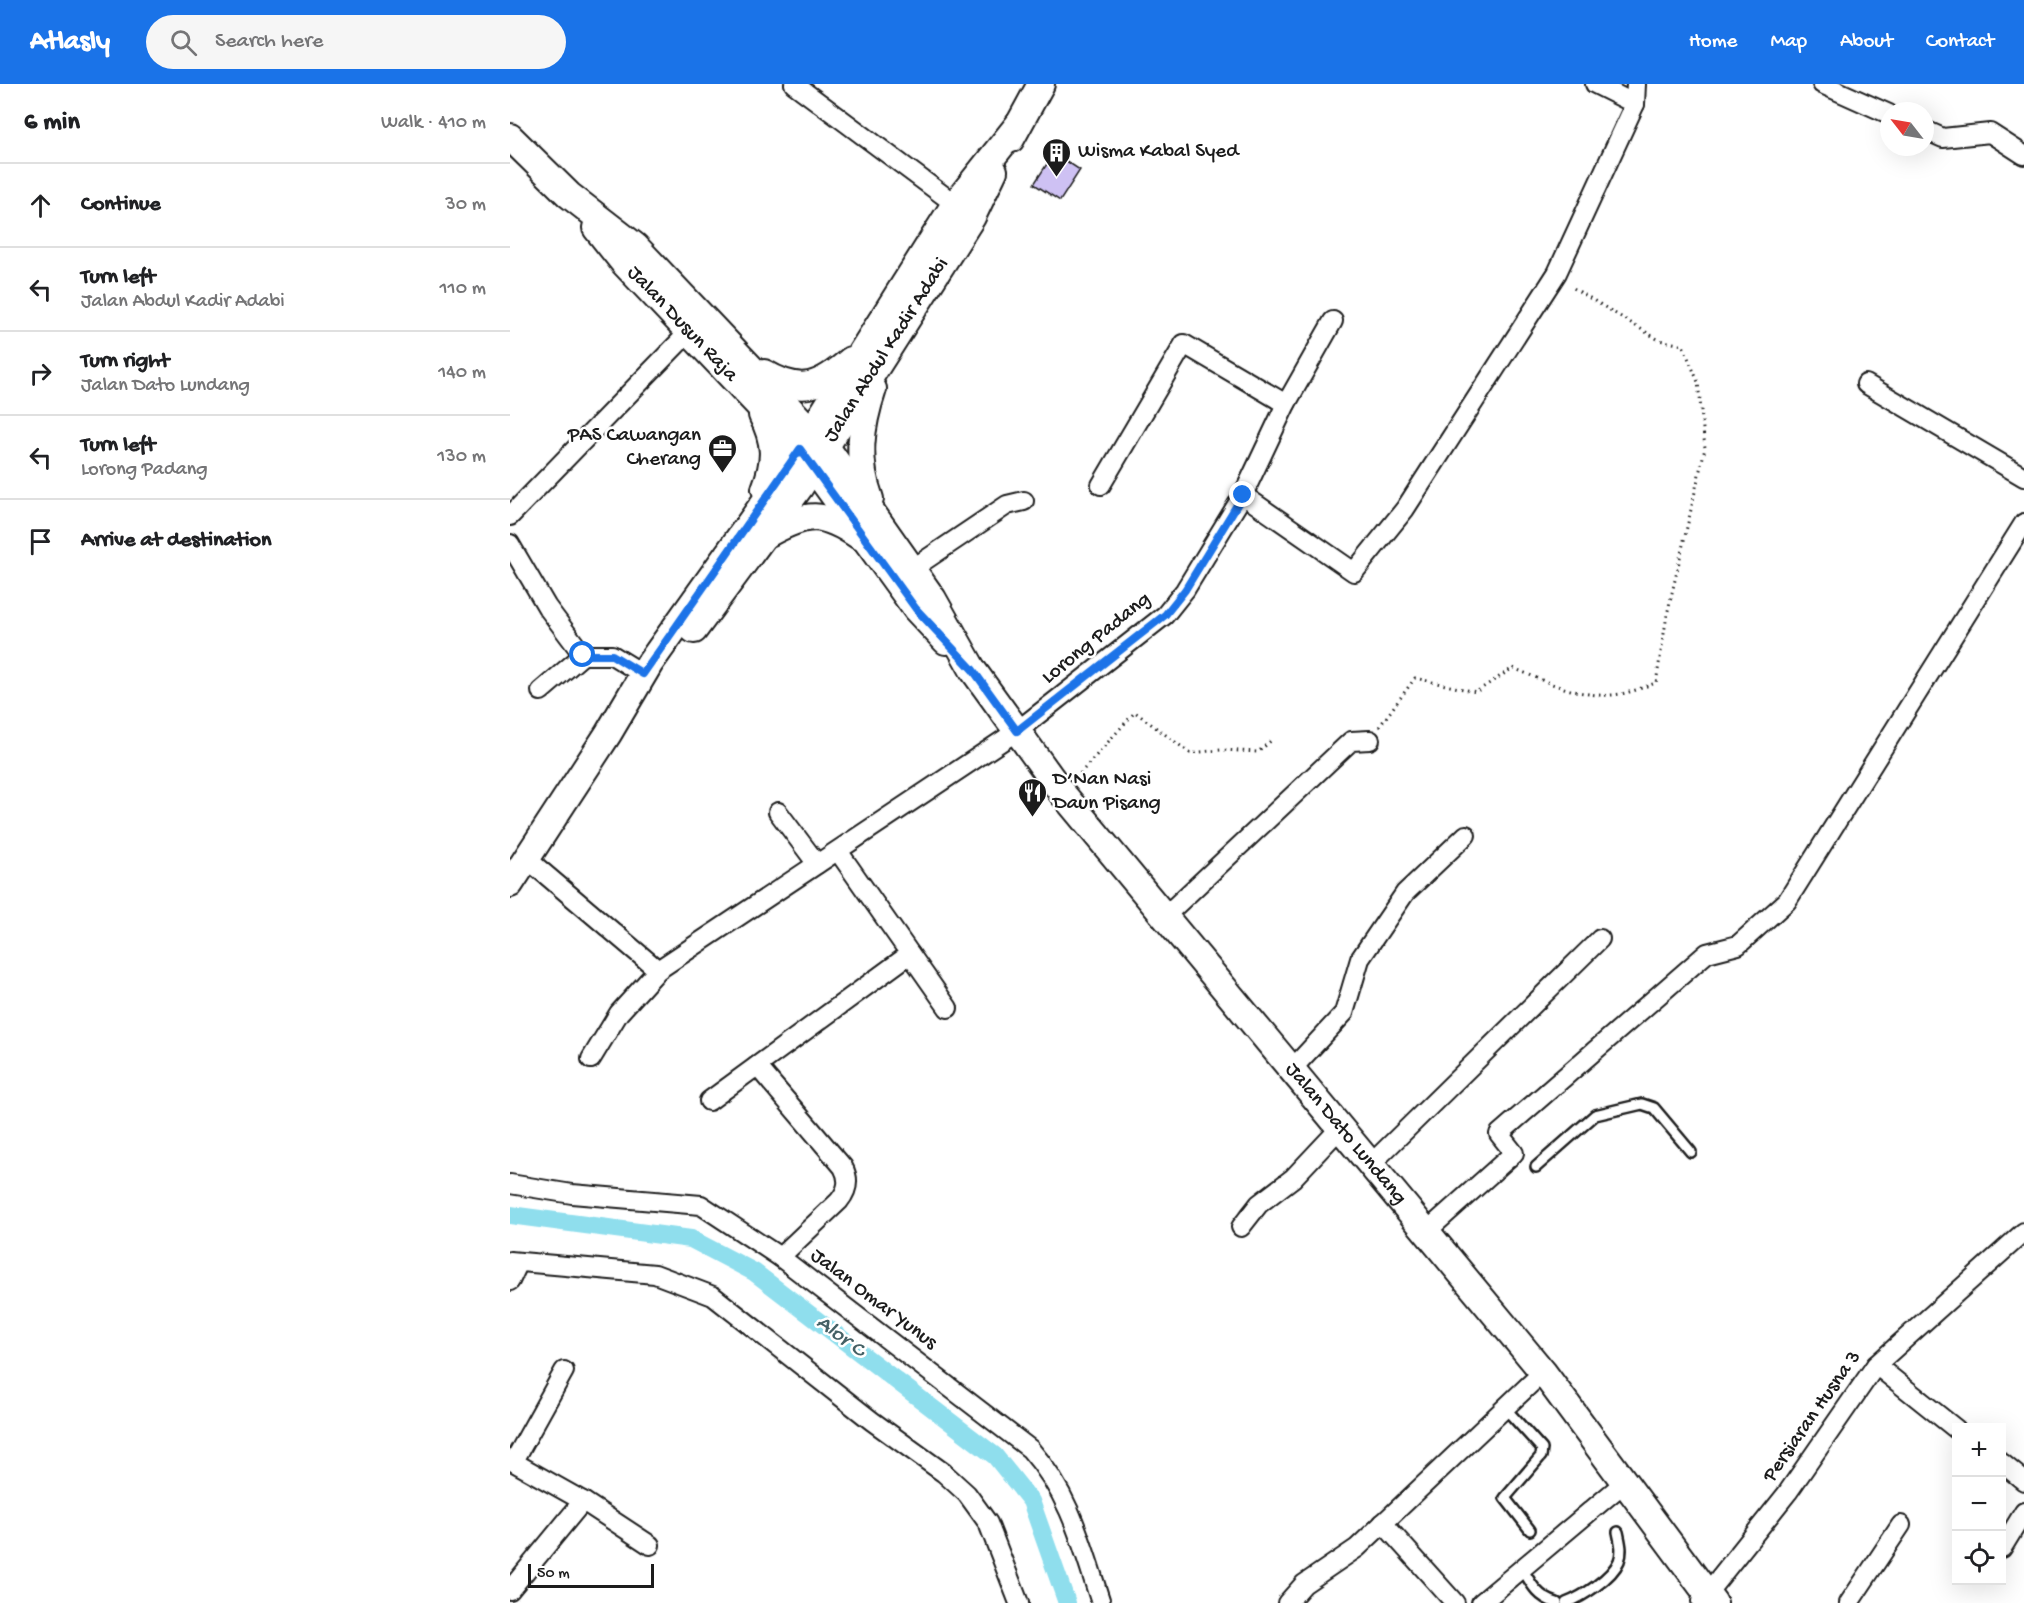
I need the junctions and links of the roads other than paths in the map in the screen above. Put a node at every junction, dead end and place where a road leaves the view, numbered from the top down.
1 (794, 84) edge
2 (1041, 84) edge
3 (1595, 84) edge
4 (1636, 84) edge
5 (1822, 84) edge
6 (1635, 104) junction
7 (1880, 110) edge
8 (1018, 125) junction
9 (1934, 134) edge
10 (512, 144) edge
11 (2024, 155) edge
12 (569, 195) junction
13 (955, 204) junction
14 (1333, 321) dead end
15 (689, 332) junction
16 (874, 352) junction
17 (748, 364) junction
18 (1866, 384) dead end
19 (755, 402) junction
20 (1286, 404) junction
21 (813, 448) junction
22 (2024, 477) edge
23 (1101, 486) dead end
24 (1243, 495) junction
25 (1024, 501) dead end
26 (510, 516) edge
27 (2024, 523) edge
28 (757, 530) junction
29 (874, 533) junction
30 (510, 544) edge
31 (912, 569) junction
32 (583, 655) junction
33 (973, 670) junction
34 (643, 674) junction
35 (541, 691) dead end
36 (1017, 731) junction
37 (608, 734) junction
38 (1370, 740) road end
39 (778, 812) dead end
40 (1466, 835) dead end
41 (838, 850) junction
42 (526, 858) junction
43 (817, 864) junction
44 (510, 884) edge
45 (1165, 916) junction
46 (1600, 939) dead end
47 (910, 954) junction
48 (658, 970) junction
49 (948, 1008) dead end
50 (591, 1059) dead end
51 (757, 1066) junction
52 (1293, 1068) junction
53 (709, 1101) dead end
54 (1341, 1127) junction
55 (1691, 1152) dead end
56 (1372, 1163) junction
57 (1536, 1167) dead end
58 (510, 1184) edge
59 (1241, 1227) dead end
60 (1427, 1231) junction
61 (2024, 1232) edge
62 (780, 1257) junction
63 (514, 1262) edge
64 (510, 1281) edge
65 (1876, 1365) junction
66 (564, 1371) dead end
67 (1543, 1372) junction
68 (1505, 1408) junction
69 (1952, 1426) edge
70 (512, 1461) edge
71 (2006, 1467) edge
72 (2024, 1481) edge
73 (1625, 1482) junction
74 (584, 1501) junction
75 (2024, 1512) edge
76 (1383, 1524) junction
77 (1901, 1525) dead end
78 (1530, 1530) dead end
79 (1618, 1532) dead end
80 (2006, 1540) edge
81 (650, 1545) dead end
82 (1522, 1568) junction
83 (510, 1590) edge
84 (1707, 1600) edge
85 (1019, 1603) edge
86 (1101, 1603) edge
87 (1287, 1603) edge
88 (1455, 1603) edge
89 (1481, 1603) edge
90 (1557, 1603) edge
91 (1566, 1603) edge
92 (1849, 1603) edge

1 - 13 street
2 - 8 main road, Jalan Abdul Kadir Adabi
3 - 6 street
4 - 6 street
5 - 7 street
6 - 24 street
8 - 13 main road, Jalan Abdul Kadir Adabi
8 - 16 main road, Jalan Abdul Kadir Adabi
9 - 11 street
10 - 12 main road, Jalan Dusun Raja
12 - 15 main road, Jalan Dusun Raja
12 - 17 main road, Jalan Dusun Raja
13 - 16 main road, Jalan Abdul Kadir Adabi
14 - 20 street, Lorong Padang
15 - 19 main road, Jalan Dusun Raja
15 - 26 street
16 - 17 main road
16 - 21 main road, Jalan Abdul Kadir Adabi
16 - 29 main road
17 - 21 main road, Jalan Dusun Raja
18 - 22 street
19 - 21 main road, Jalan Dusun Raja
19 - 28 main road
20 - 23 street
20 - 24 street, Lorong Padang
21 - 28 main road, Jalan Abdul Kadir Adabi
21 - 29 main road, Jalan Dato Lundang
24 - 36 street, Lorong Padang
25 - 31 street
27 - 60 street
28 - 29 main road
28 - 34 main road, Jalan Abdul Kadir Adabi
28 - 37 main road, Jalan Abdul Kadir Adabi
29 - 31 main road, Jalan Dato Lundang
29 - 33 main road, Jalan Dato Lundang
30 - 32 street
31 - 33 main road, Jalan Dato Lundang
32 - 34 street
32 - 35 street
33 - 36 main road, Jalan Dato Lundang
34 - 37 main road, Jalan Abdul Kadir Adabi
36 - 41 street, Lorong Padang
36 - 45 main road, Jalan Dato Lundang
37 - 42 main road, Jalan Abdul Kadir Adabi
38 - 45 street
39 - 43 street
40 - 52 street
41 - 43 street, Lorong Padang
41 - 47 street
42 - 44 main road, Jalan Abdul Kadir Adabi
42 - 48 street
43 - 48 street, Lorong Padang
45 - 52 main road, Jalan Dato Lundang
46 - 56 street
47 - 49 street
47 - 51 street
48 - 50 street, Lorong Padang
51 - 53 street
51 - 62 street
52 - 54 main road, Jalan Dato Lundang
54 - 56 main road, Jalan Dato Lundang
54 - 59 street
55 - 57 lane
56 - 60 main road, Jalan Dato Lundang
58 - 62 street, Jalan Omar Yunus
60 - 67 main road, Jalan Dato Lundang
61 - 65 street, Persiaran Husna 3
62 - 86 street, Jalan Omar Yunus
63 - 64 street
63 - 85 street
65 - 69 street
65 - 84 street, Persiaran Husna 3
66 - 70 street
67 - 68 street
67 - 73 main road, Jalan Dato Lundang
68 - 76 street
68 - 78 lane
70 - 74 street
71 - 72 street
73 - 82 street
73 - 84 main road, Jalan Dato Lundang
74 - 81 street
74 - 83 street
75 - 80 street
76 - 87 street
76 - 88 street
77 - 92 street
79 - 91 lane
82 - 89 street
82 - 90 lane

